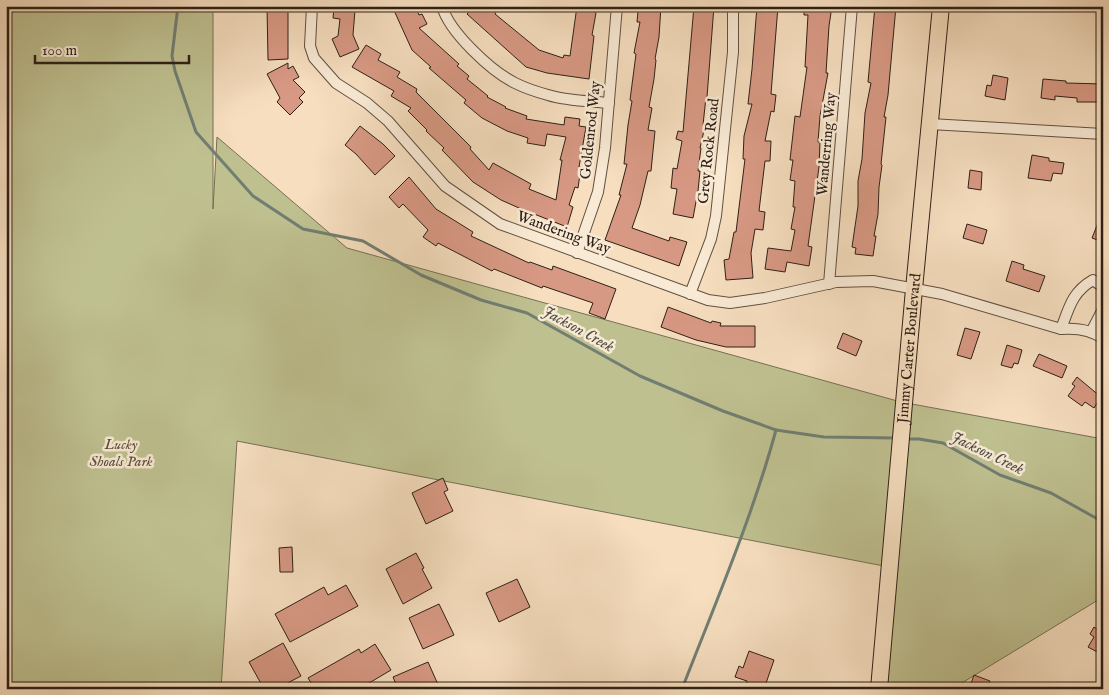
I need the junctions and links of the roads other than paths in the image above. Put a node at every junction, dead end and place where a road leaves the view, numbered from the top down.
1 (312, 6) edge
2 (442, 6) edge
3 (617, 6) edge
4 (733, 6) edge
5 (852, 6) edge
6 (941, 6) edge
7 (609, 103) junction
8 (930, 124) junction
9 (1103, 134) edge
10 (577, 253) junction
11 (829, 284) junction
12 (1103, 287) edge
13 (914, 289) junction
14 (690, 294) junction
15 (1103, 309) edge
16 (1061, 329) junction
17 (1091, 332) junction
18 (1103, 339) edge
19 (878, 689) edge

1 - 10 street, Wandering Way
2 - 7 street
3 - 7 street, Goldenrod Way
4 - 14 street, Grey Rock Road
5 - 11 street, Wanderring Way
6 - 8 main road, Jimmy Carter Boulevard
7 - 10 street, Goldenrod Way
8 - 9 street
8 - 13 main road, Jimmy Carter Boulevard
10 - 14 street, Wandering Way
11 - 13 street, Wandering Way
11 - 14 street, Wandering Way
12 - 16 street
13 - 16 street, Wandering Way
13 - 19 main road, Jimmy Carter Boulevard
15 - 17 street
16 - 17 street, Wandering Way
17 - 18 street

